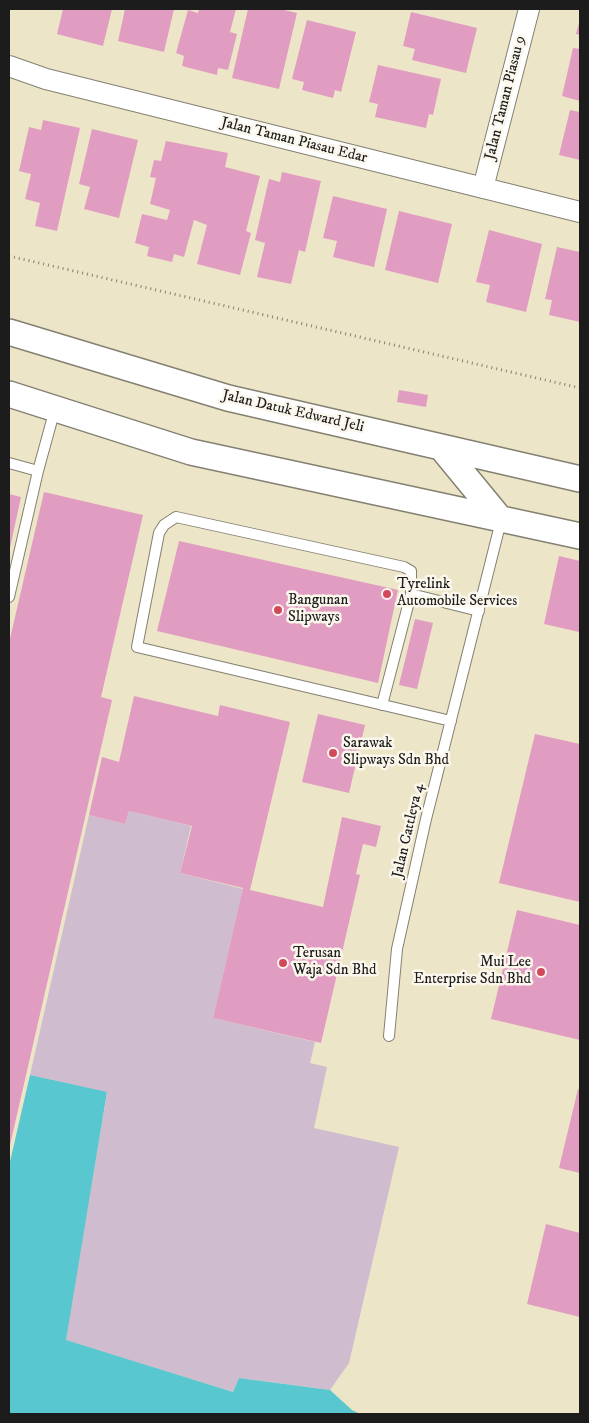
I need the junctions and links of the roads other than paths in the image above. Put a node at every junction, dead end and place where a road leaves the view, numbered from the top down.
1 (529, 9) edge
2 (9, 66) edge
3 (483, 188) junction
4 (580, 212) edge
5 (10, 332) edge
6 (9, 394) edge
7 (55, 409) junction
8 (441, 447) junction
9 (9, 463) edge
10 (38, 471) junction
11 (580, 479) edge
12 (501, 520) junction
13 (580, 536) edge
14 (411, 594) junction
15 (9, 597) edge
16 (479, 611) junction
17 (382, 705) junction
18 (451, 721) junction
19 (389, 1036) dead end

1 - 3 street, Jalan Taman Piasau 9
2 - 3 street, Jalan Taman Piasau Edar
3 - 4 street, Jalan Taman Piasau Edar
5 - 8 street, Jalan Datuk Edward Jeli
6 - 7 street
7 - 10 lane
7 - 12 street
8 - 11 street, Jalan Datuk Edward Jeli
8 - 12 street
9 - 10 lane
10 - 15 lane
12 - 13 street
12 - 16 lane, Jalan Cattleya 4
14 - 16 lane
14 - 17 lane
14 - 17 lane
16 - 18 lane, Jalan Cattleya 4
17 - 18 lane
18 - 19 lane, Jalan Cattleya 4

